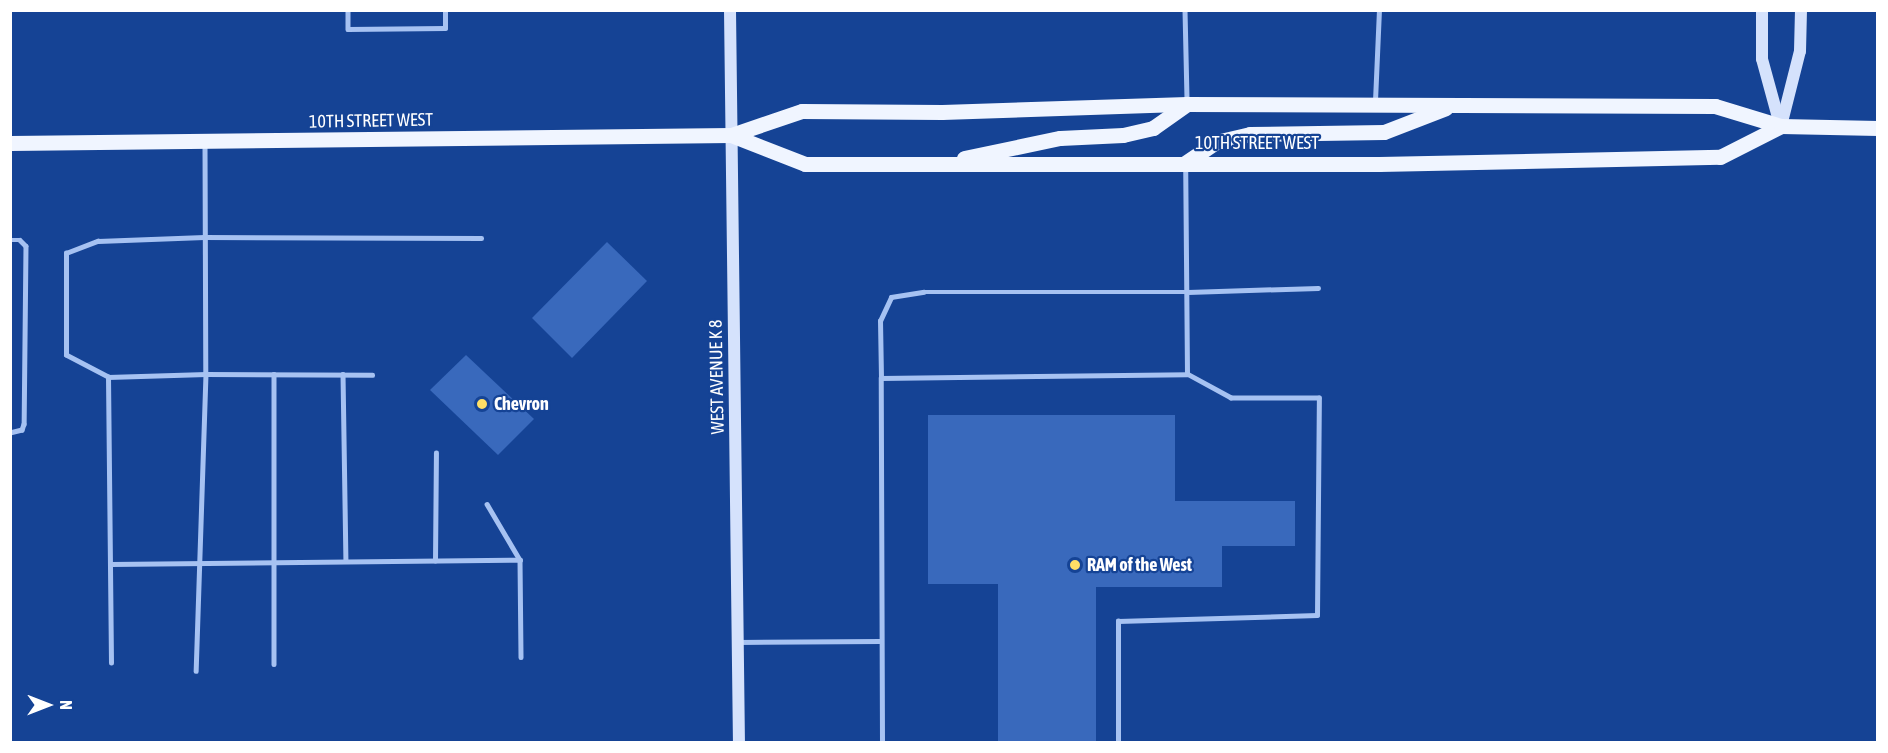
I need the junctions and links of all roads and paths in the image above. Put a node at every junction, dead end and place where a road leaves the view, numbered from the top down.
1 (348, 10) edge
2 (445, 10) edge
3 (730, 10) edge
4 (1185, 10) edge
5 (1379, 10) edge
6 (1762, 10) edge
7 (1801, 10) edge
8 (1187, 104) junction
9 (1375, 105) junction
10 (1454, 105) junction
11 (1781, 126) junction
12 (1878, 128) edge
13 (731, 135) junction
14 (205, 142) junction
15 (10, 143) edge
16 (1185, 163) junction
17 (928, 166) junction
18 (204, 237) junction
19 (481, 238) dead end
20 (10, 240) edge
21 (1318, 288) dead end
22 (1188, 292) junction
23 (206, 374) junction
24 (274, 374) junction
25 (343, 374) junction
26 (1187, 374) junction
27 (372, 375) dead end
28 (108, 377) junction
29 (881, 378) junction
30 (10, 433) edge
31 (436, 453) dead end
32 (488, 504) dead end
33 (520, 560) junction
34 (274, 561) junction
35 (346, 561) junction
36 (435, 561) junction
37 (199, 563) junction
38 (111, 564) junction
39 (880, 641) junction
40 (738, 642) junction
41 (521, 657) dead end
42 (111, 663) dead end
43 (274, 664) dead end
44 (196, 671) dead end
45 (739, 742) edge
46 (882, 742) edge
47 (1118, 742) edge

1 - 2 lane
3 - 13 street, WEST AVENUE K 8
4 - 8 lane
5 - 9 lane
6 - 11 street
7 - 11 street
8 - 9 main road, 10TH STREET WEST
8 - 13 main road, 10TH STREET WEST
8 - 17 main road
9 - 10 main road, 10TH STREET WEST
10 - 11 main road, 10TH STREET WEST
10 - 16 main road
11 - 12 main road, 10TH STREET WEST
11 - 16 main road, 10TH STREET WEST
13 - 14 main road, 10TH STREET WEST
13 - 17 main road, 10TH STREET WEST
13 - 40 street, WEST AVENUE K 8
14 - 15 main road, 10TH STREET WEST
14 - 18 lane
16 - 17 main road, 10TH STREET WEST
16 - 22 lane
18 - 19 lane
18 - 23 lane
18 - 28 lane
20 - 30 lane
21 - 22 lane
22 - 26 lane
22 - 29 lane
23 - 24 lane
23 - 28 lane
23 - 37 lane
24 - 25 lane
24 - 34 lane
25 - 27 lane
25 - 35 lane
26 - 29 lane
26 - 47 lane
28 - 38 lane
29 - 39 lane
31 - 36 lane
32 - 33 lane
33 - 36 lane
33 - 41 lane
34 - 35 lane
34 - 37 lane
34 - 43 lane
35 - 36 lane
37 - 38 lane
37 - 44 lane
38 - 42 lane
39 - 40 lane
39 - 46 lane
40 - 45 street, WEST AVENUE K 8

